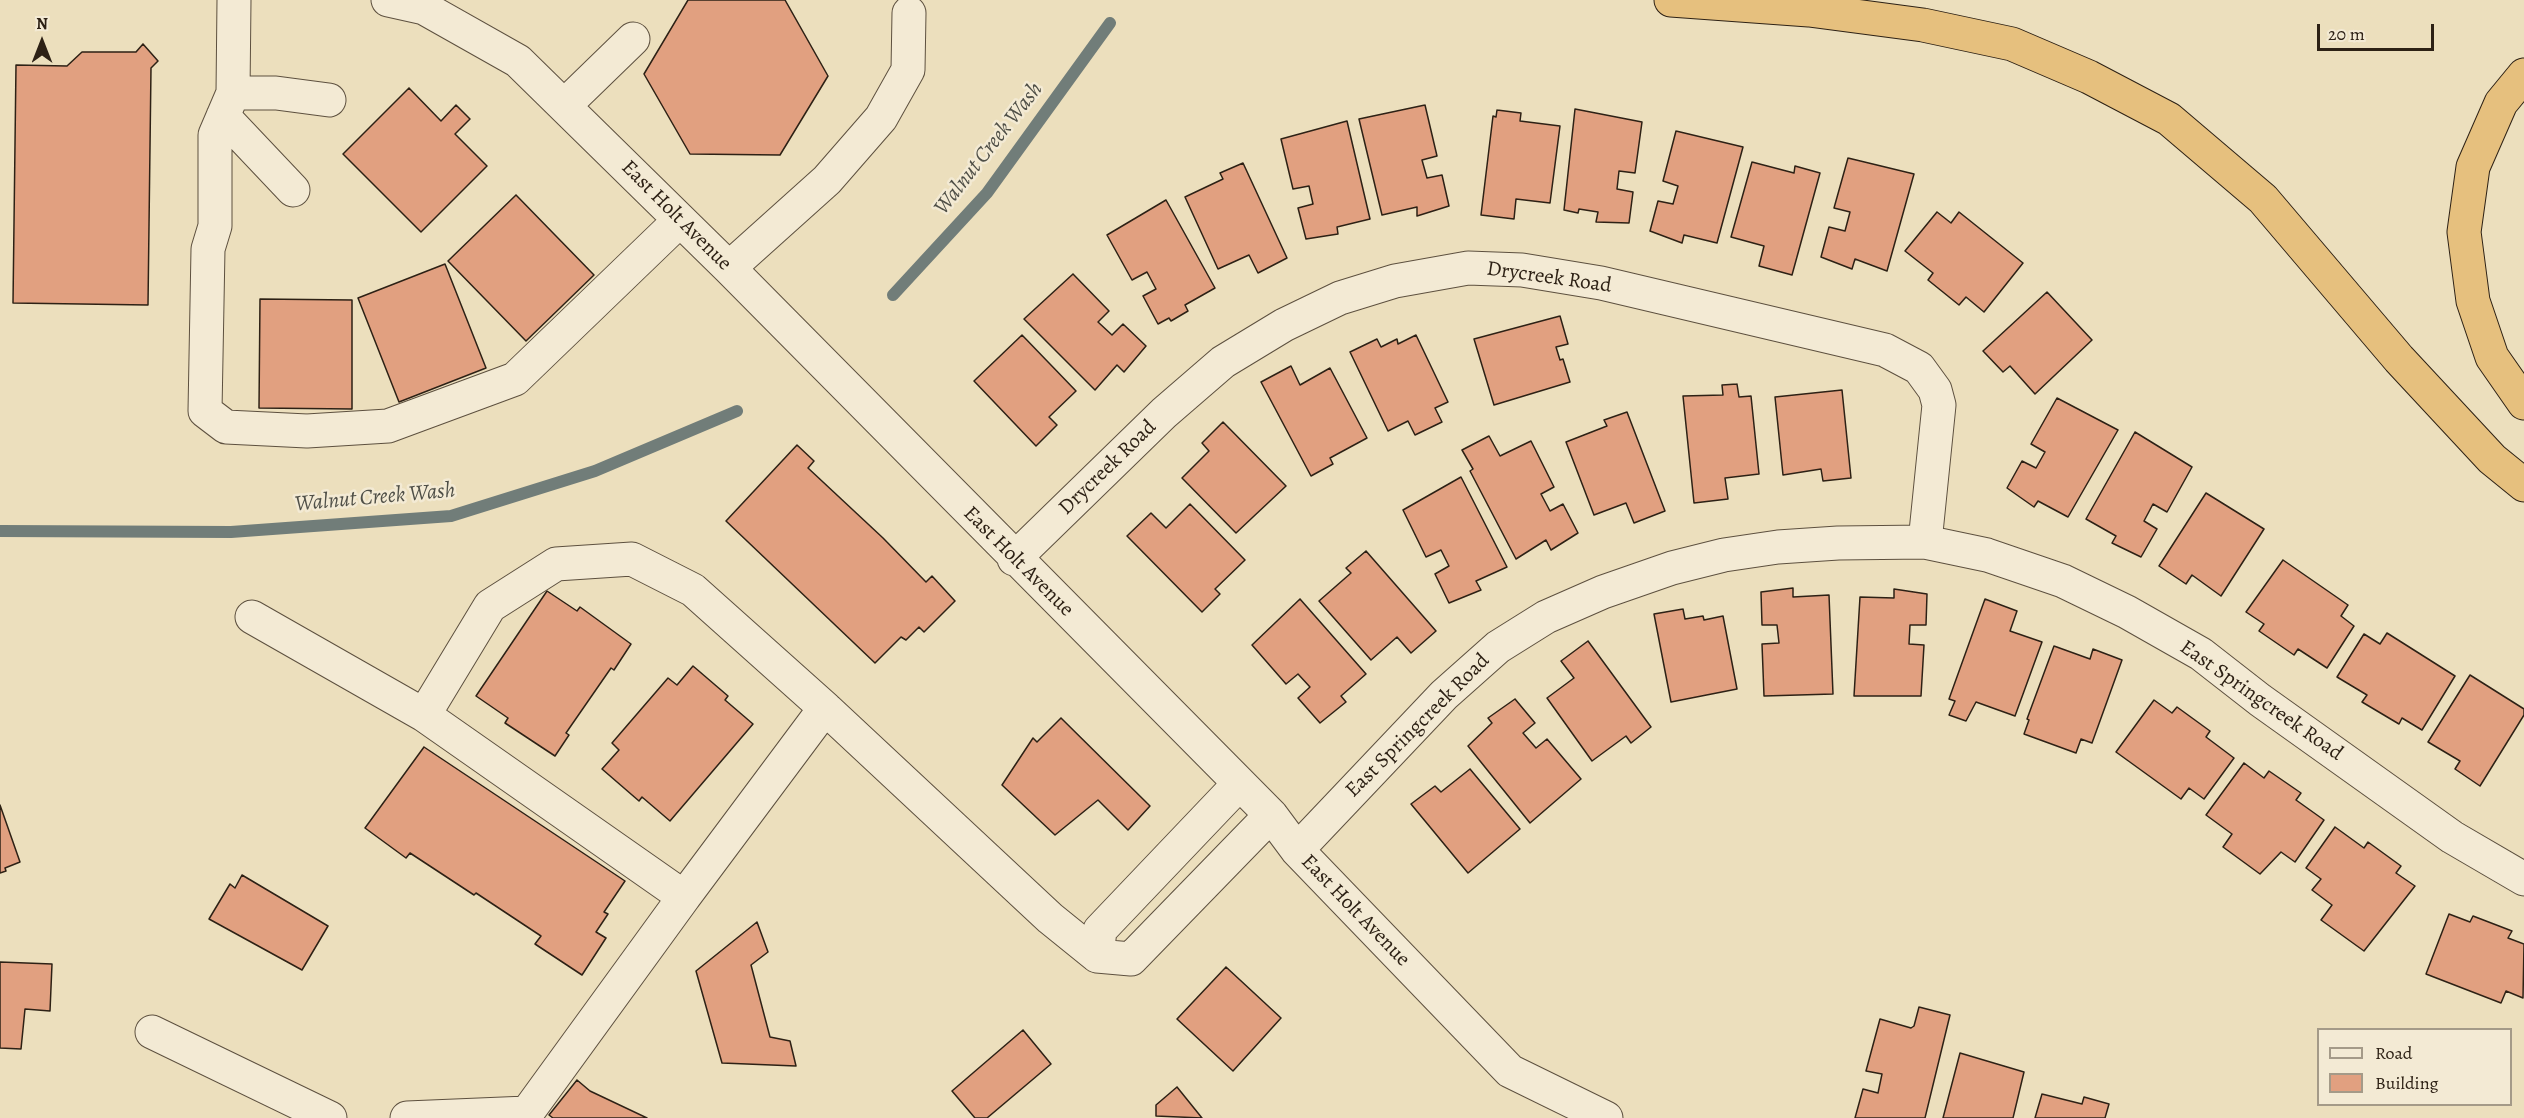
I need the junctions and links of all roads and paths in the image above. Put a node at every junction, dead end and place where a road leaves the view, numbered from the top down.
1 (234, 0) edge
2 (388, 0) edge
3 (1671, 0) edge
4 (909, 13) dead end
5 (633, 39) dead end
6 (2524, 75) edge
7 (330, 100) dead end
8 (228, 104) junction
9 (564, 106) junction
10 (293, 190) dead end
11 (680, 220) junction
12 (729, 268) junction
13 (2524, 403) edge
14 (2524, 485) edge
15 (1925, 542) junction
16 (1014, 559) junction
17 (252, 617) dead end
18 (825, 708) junction
19 (424, 715) junction
20 (1239, 784) junction
21 (1271, 815) junction
22 (1297, 850) junction
23 (2524, 879) edge
24 (1142, 886) junction
25 (684, 897) junction
26 (1173, 915) junction
27 (1097, 956) junction
28 (152, 1032) dead end
29 (330, 1118) edge
30 (407, 1118) edge
31 (1606, 1118) edge

1 - 8 street
2 - 9 street, East Holt Avenue
3 - 14 highway
4 - 12 street
5 - 9 street
6 - 13 highway
7 - 8 street
8 - 10 street
8 - 11 street
9 - 11 street, East Holt Avenue
11 - 12 street, East Holt Avenue
12 - 16 street, East Holt Avenue
15 - 16 street, Drycreek Road
15 - 22 street, East Springcreek Road
15 - 23 street, East Springcreek Road
16 - 20 street, East Holt Avenue
17 - 19 street
18 - 19 street
18 - 25 street
18 - 27 street
19 - 25 street
20 - 21 street, East Holt Avenue
20 - 24 street
21 - 22 street, East Holt Avenue
21 - 26 street
22 - 31 street, East Holt Avenue
24 - 26 street
24 - 27 street
25 - 30 street
26 - 27 street
28 - 29 street

